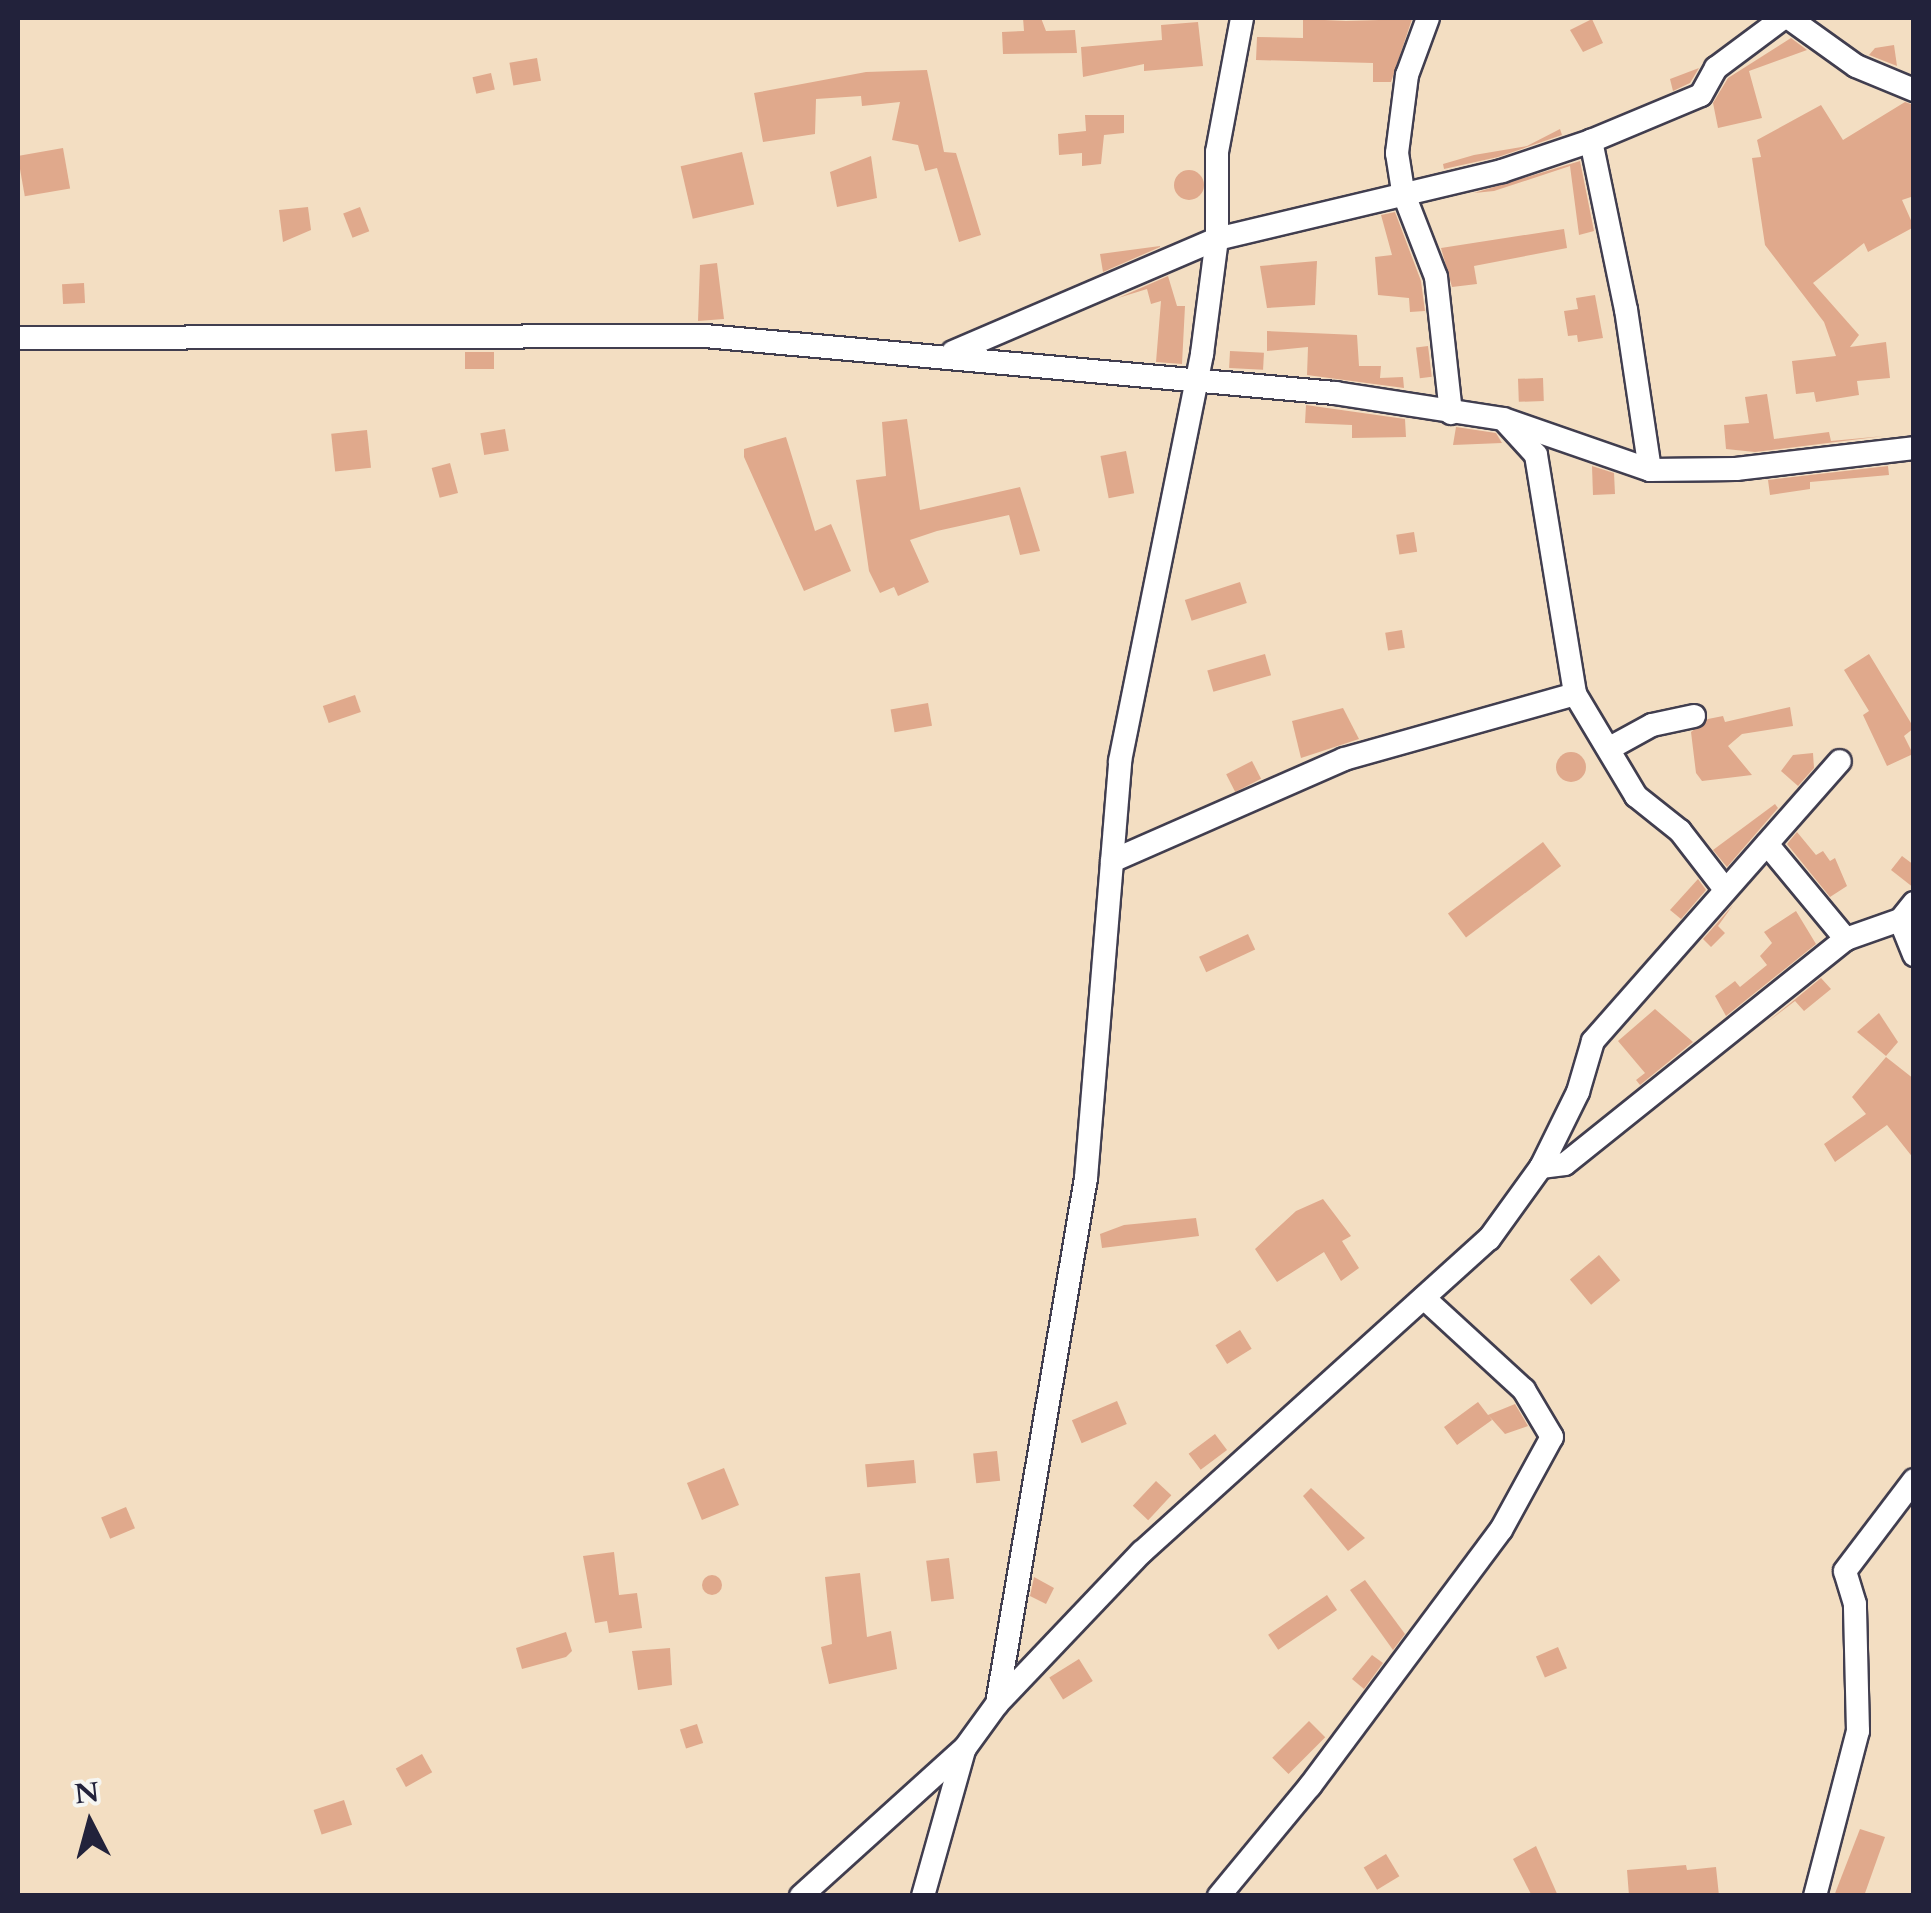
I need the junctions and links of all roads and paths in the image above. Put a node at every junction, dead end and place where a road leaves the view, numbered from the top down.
1 (1242, 18) edge
2 (1428, 18) edge
3 (1786, 18) edge
4 (1913, 88) edge
5 (1590, 141) junction
6 (1403, 192) junction
7 (1217, 239) junction
8 (18, 338) edge
9 (950, 354) junction
10 (1194, 382) junction
11 (1451, 413) junction
12 (1503, 419) junction
13 (1914, 448) edge
14 (1650, 470) junction
15 (1576, 694) junction
16 (1694, 716) dead end
17 (1610, 748) junction
18 (1840, 762) dead end
19 (1768, 844) junction
20 (1112, 862) junction
21 (1724, 888) junction
22 (1907, 912) edge
23 (1846, 939) junction
24 (1914, 955) edge
25 (1540, 1167) junction
26 (1424, 1298) junction
27 (1914, 1480) edge
28 (997, 1704) junction
29 (965, 1748) junction
30 (801, 1896) edge
31 (922, 1896) edge
32 (1218, 1896) edge
33 (1815, 1896) edge

1 - 7 street
2 - 6 street
3 - 4 street
3 - 5 street
5 - 6 street
5 - 14 street
6 - 7 street
6 - 11 street
7 - 9 street
7 - 10 street
8 - 9 street
9 - 10 street
10 - 11 street
10 - 20 street
11 - 12 street
12 - 14 street
12 - 15 street
13 - 14 street
15 - 17 street
15 - 20 street
16 - 17 street
17 - 21 street
18 - 19 street
19 - 21 street
19 - 23 street
20 - 28 street
21 - 25 street
22 - 23 street
22 - 24 street
23 - 25 street
25 - 26 street
26 - 28 street
26 - 32 street
27 - 33 street
28 - 29 street
29 - 30 street
29 - 31 street

